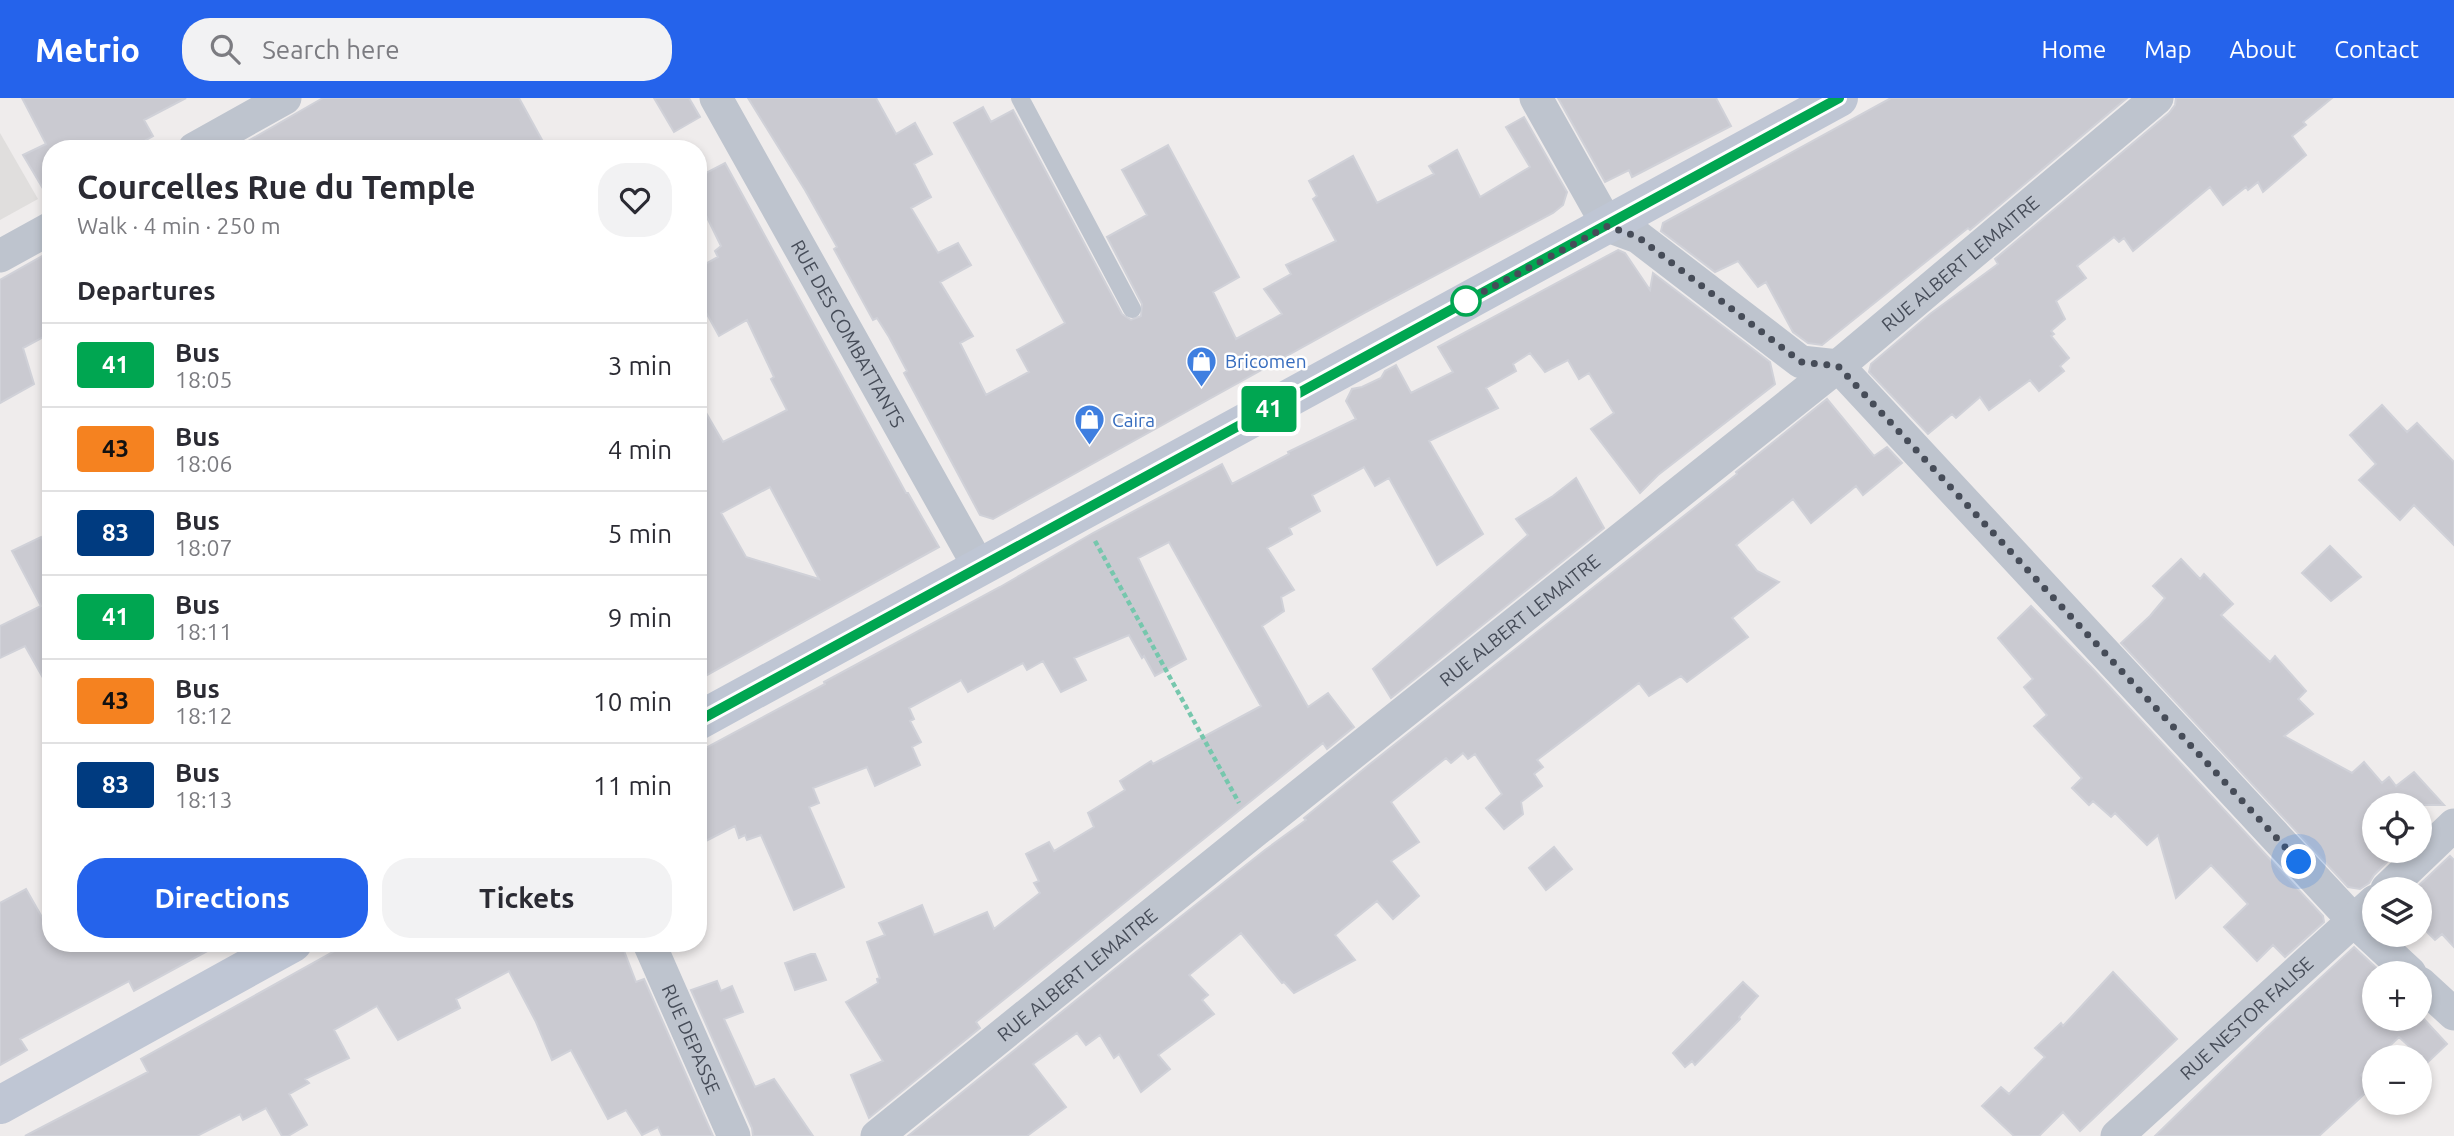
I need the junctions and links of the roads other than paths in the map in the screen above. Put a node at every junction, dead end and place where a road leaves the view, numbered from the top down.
1 (285, 98) edge
2 (716, 98) edge
3 (1020, 98) edge
4 (1536, 98) edge
5 (1839, 98) edge
6 (2157, 98) edge
7 (210, 140) edge
8 (1608, 226) junction
9 (42, 233) edge
10 (0, 256) edge
11 (1132, 309) dead end
12 (1838, 366) junction
13 (979, 567) junction
14 (707, 716) edge
15 (2454, 825) edge
16 (2400, 877) edge
17 (2362, 909) edge
18 (2362, 913) edge
19 (277, 952) edge
20 (653, 952) edge
21 (2432, 994) edge
22 (2454, 1014) edge
23 (0, 1105) edge
24 (734, 1136) edge
25 (877, 1136) edge
26 (2117, 1136) edge

1 - 7 street
2 - 13 street, RUE DES COMBATTANTS
3 - 11 lane
4 - 8 street
5 - 8 main road
6 - 12 street, RUE ALBERT LEMAITRE
8 - 12 street
8 - 13 main road
9 - 10 street
12 - 17 street
12 - 25 street, RUE ALBERT LEMAITRE
13 - 14 main road
15 - 16 street
18 - 26 street, RUE NESTOR FALISE
19 - 23 main road
20 - 24 street, RUE DEPASSE
21 - 22 street

